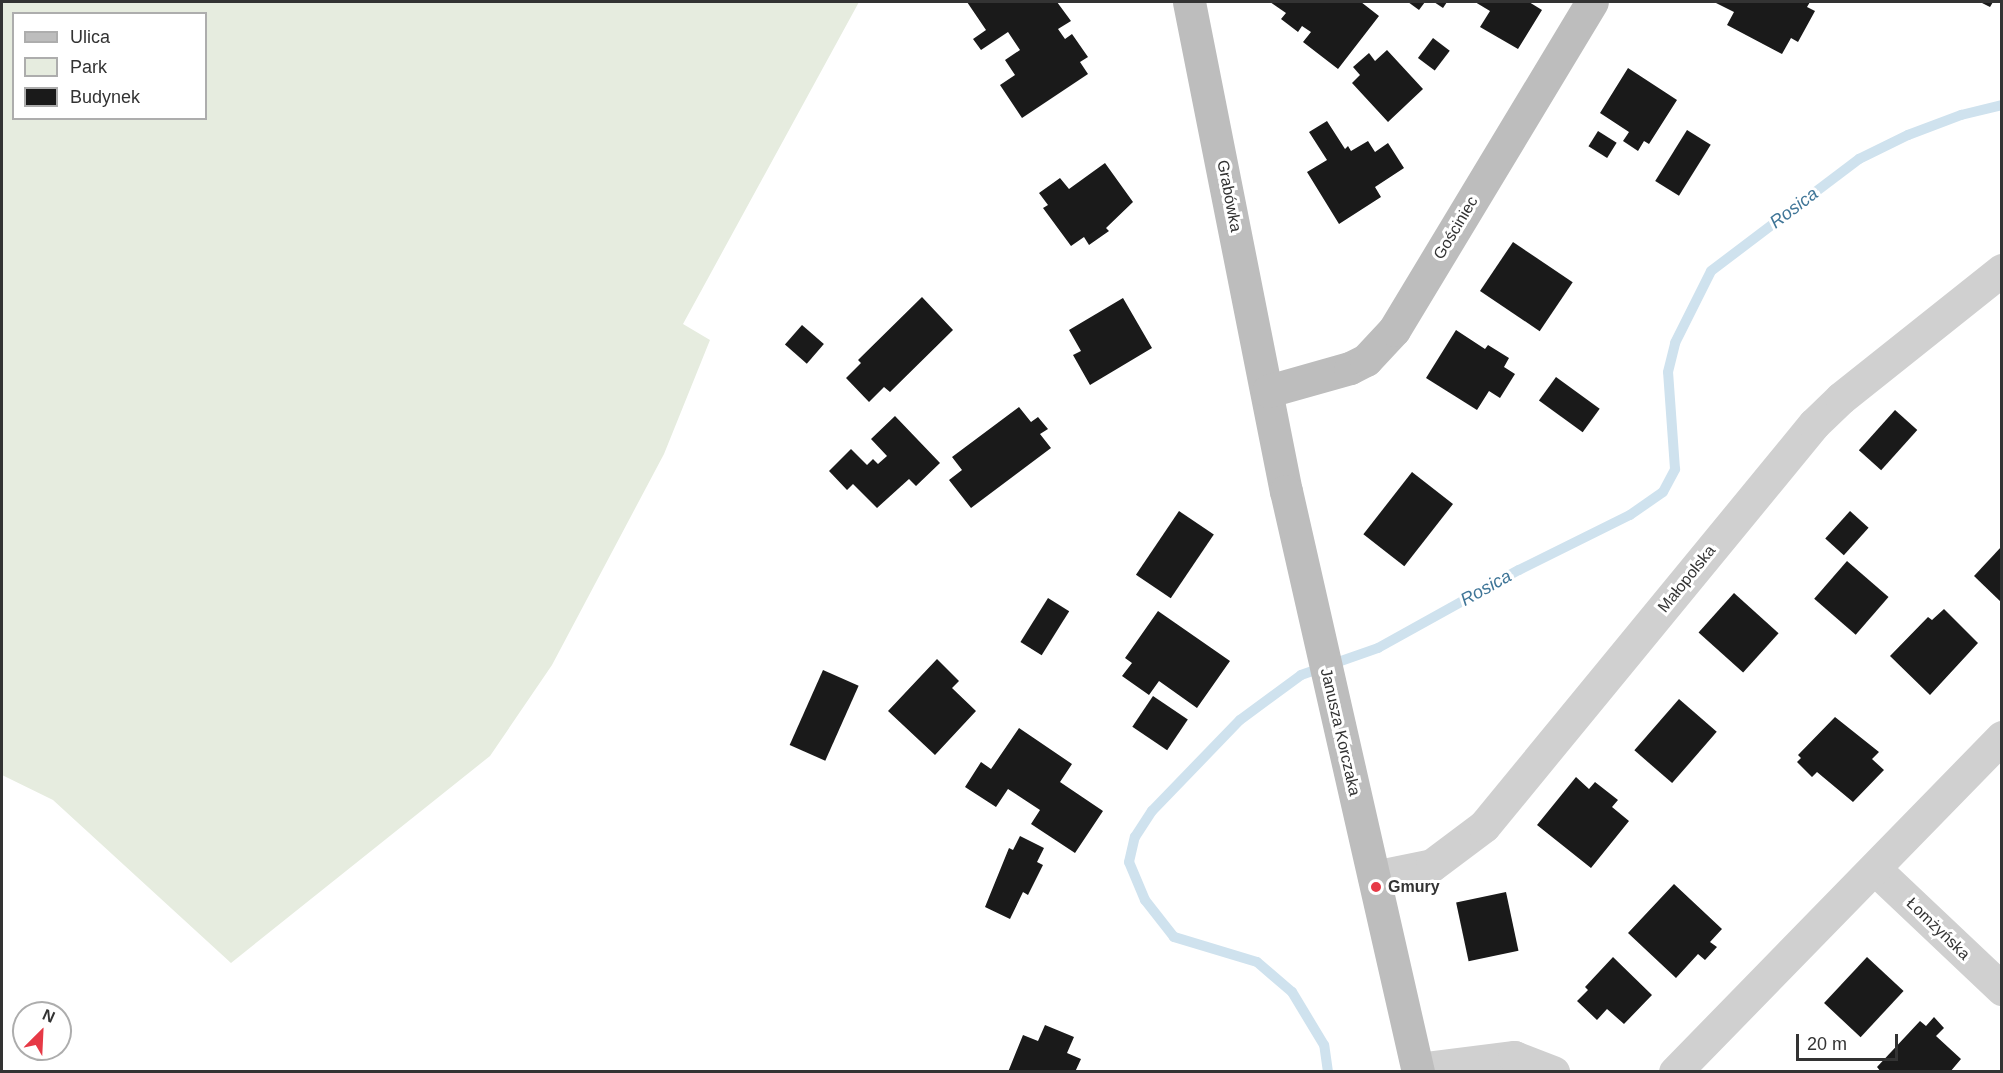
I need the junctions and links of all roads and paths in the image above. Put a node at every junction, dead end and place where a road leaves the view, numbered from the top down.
1 (1190, 2) edge
2 (1592, 2) edge
3 (2001, 270) edge
4 (1268, 391) junction
5 (2001, 737) edge
6 (1875, 869) junction
7 (1374, 877) junction
8 (2001, 989) edge
9 (1418, 1070) edge
10 (1552, 1071) edge
11 (1675, 1071) edge

1 - 4 street, Grabówka
2 - 4 street, Gościniec
3 - 7 street, Małopolska
4 - 7 street, Janusza Korczaka
5 - 6 street
6 - 8 street, Łomżyńska
6 - 11 street
7 - 9 street, Janusza Korczaka
9 - 10 street

